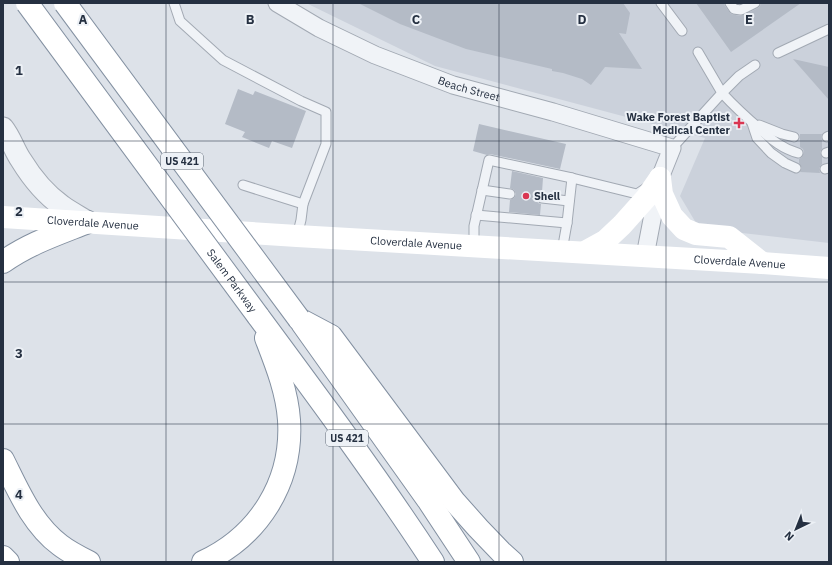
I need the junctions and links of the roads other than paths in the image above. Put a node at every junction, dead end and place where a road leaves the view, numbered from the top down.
1 (27, 3) edge
2 (65, 3) edge
3 (174, 3) edge
4 (277, 3) edge
5 (661, 3) edge
6 (730, 3) edge
7 (755, 3) edge
8 (829, 29) edge
9 (682, 31) dead end
10 (698, 52) dead end
11 (778, 54) dead end
12 (755, 65) dead end
13 (722, 93) junction
14 (752, 122) junction
15 (3, 128) edge
16 (794, 136) dead end
17 (672, 148) junction
18 (798, 154) dead end
19 (796, 168) dead end
20 (572, 178) junction
21 (660, 178) junction
22 (243, 185) dead end
23 (482, 190) junction
24 (510, 194) dead end
25 (542, 198) dead end
26 (569, 201) junction
27 (303, 204) junction
28 (476, 215) junction
29 (3, 217) edge
30 (88, 222) junction
31 (567, 223) junction
32 (297, 236) junction
33 (474, 246) junction
34 (562, 251) junction
35 (585, 252) junction
36 (645, 256) junction
37 (3, 262) edge
38 (762, 263) junction
39 (829, 268) edge
40 (258, 316) junction
41 (299, 319) junction
42 (3, 460) edge
43 (3, 556) edge
44 (8, 562) edge
45 (89, 562) edge
46 (203, 562) edge
47 (433, 562) edge
48 (469, 562) edge
49 (512, 562) edge

1 - 40 main road, Salem Parkway / US 421, bridge
2 - 41 main road, US 421, bridge
3 - 27 lane
4 - 17 street, Beach Street
5 - 9 lane
6 - 7 lane
8 - 11 lane
10 - 13 lane
12 - 13 lane
13 - 14 lane
13 - 17 lane
14 - 16 lane
14 - 18 lane
14 - 19 lane
15 - 30 street
17 - 21 street
20 - 21 lane
20 - 23 lane
20 - 26 lane
21 - 35 main road
21 - 36 street
21 - 38 main road
22 - 27 lane
23 - 24 lane
23 - 28 lane
25 - 26 lane
26 - 31 lane
27 - 32 lane
28 - 31 lane
28 - 33 lane
29 - 30 main road, Cloverdale Avenue
30 - 32 main road, Cloverdale Avenue
30 - 37 main road
31 - 34 lane
32 - 33 main road, Cloverdale Avenue
33 - 34 main road, Cloverdale Avenue
34 - 35 main road, Cloverdale Avenue
35 - 36 main road, Cloverdale Avenue
36 - 38 main road, Cloverdale Avenue
38 - 39 main road, Cloverdale Avenue
40 - 46 main road
40 - 47 main road, Salem Parkway / US 421
41 - 48 main road, US 421
41 - 49 main road
42 - 45 main road
43 - 44 main road

